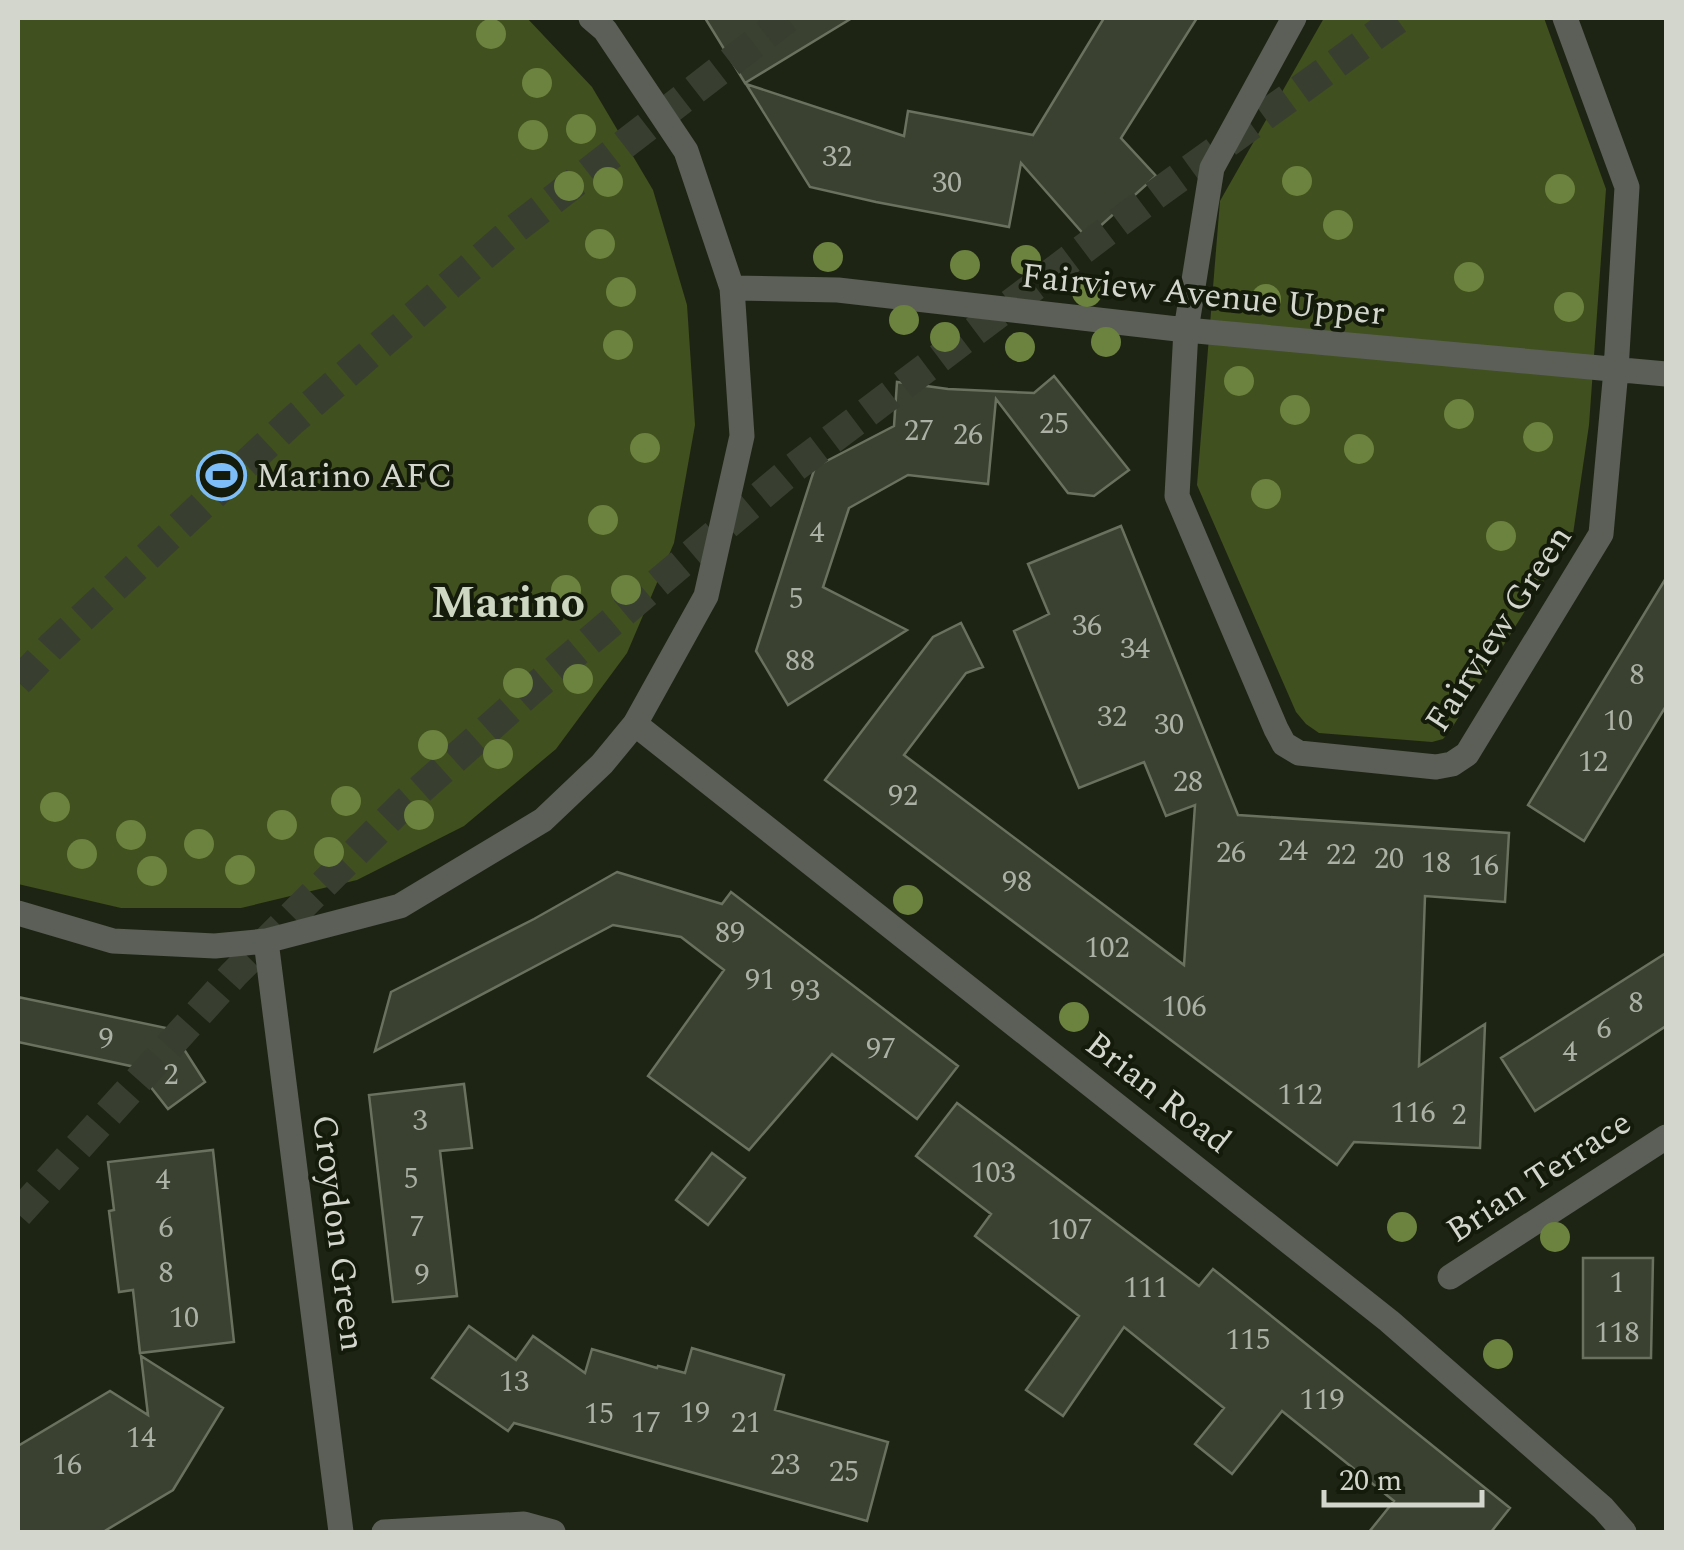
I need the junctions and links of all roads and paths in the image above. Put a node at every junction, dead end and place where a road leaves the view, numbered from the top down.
1 (591, 18) edge
2 (1294, 18) edge
3 (1566, 18) edge
4 (732, 288) junction
5 (1186, 330) junction
6 (1616, 370) junction
7 (1666, 374) edge
8 (635, 724) junction
9 (18, 912) edge
10 (266, 942) junction
11 (1666, 1137) edge
12 (1450, 1276) dead end
13 (341, 1532) edge
14 (384, 1532) edge
15 (553, 1532) edge
16 (1624, 1532) edge

1 - 4 street
2 - 5 street, Fairview Green
3 - 6 street, Fairview Green
4 - 5 street, Fairview Avenue Upper
4 - 8 street
5 - 6 street, Fairview Avenue Upper
5 - 6 street, Fairview Green
6 - 7 street, Fairview Avenue Upper
8 - 10 street
8 - 16 street, Brian Road
9 - 10 street
10 - 13 street, Croydon Green
11 - 12 street, Brian Terrace
14 - 15 street

